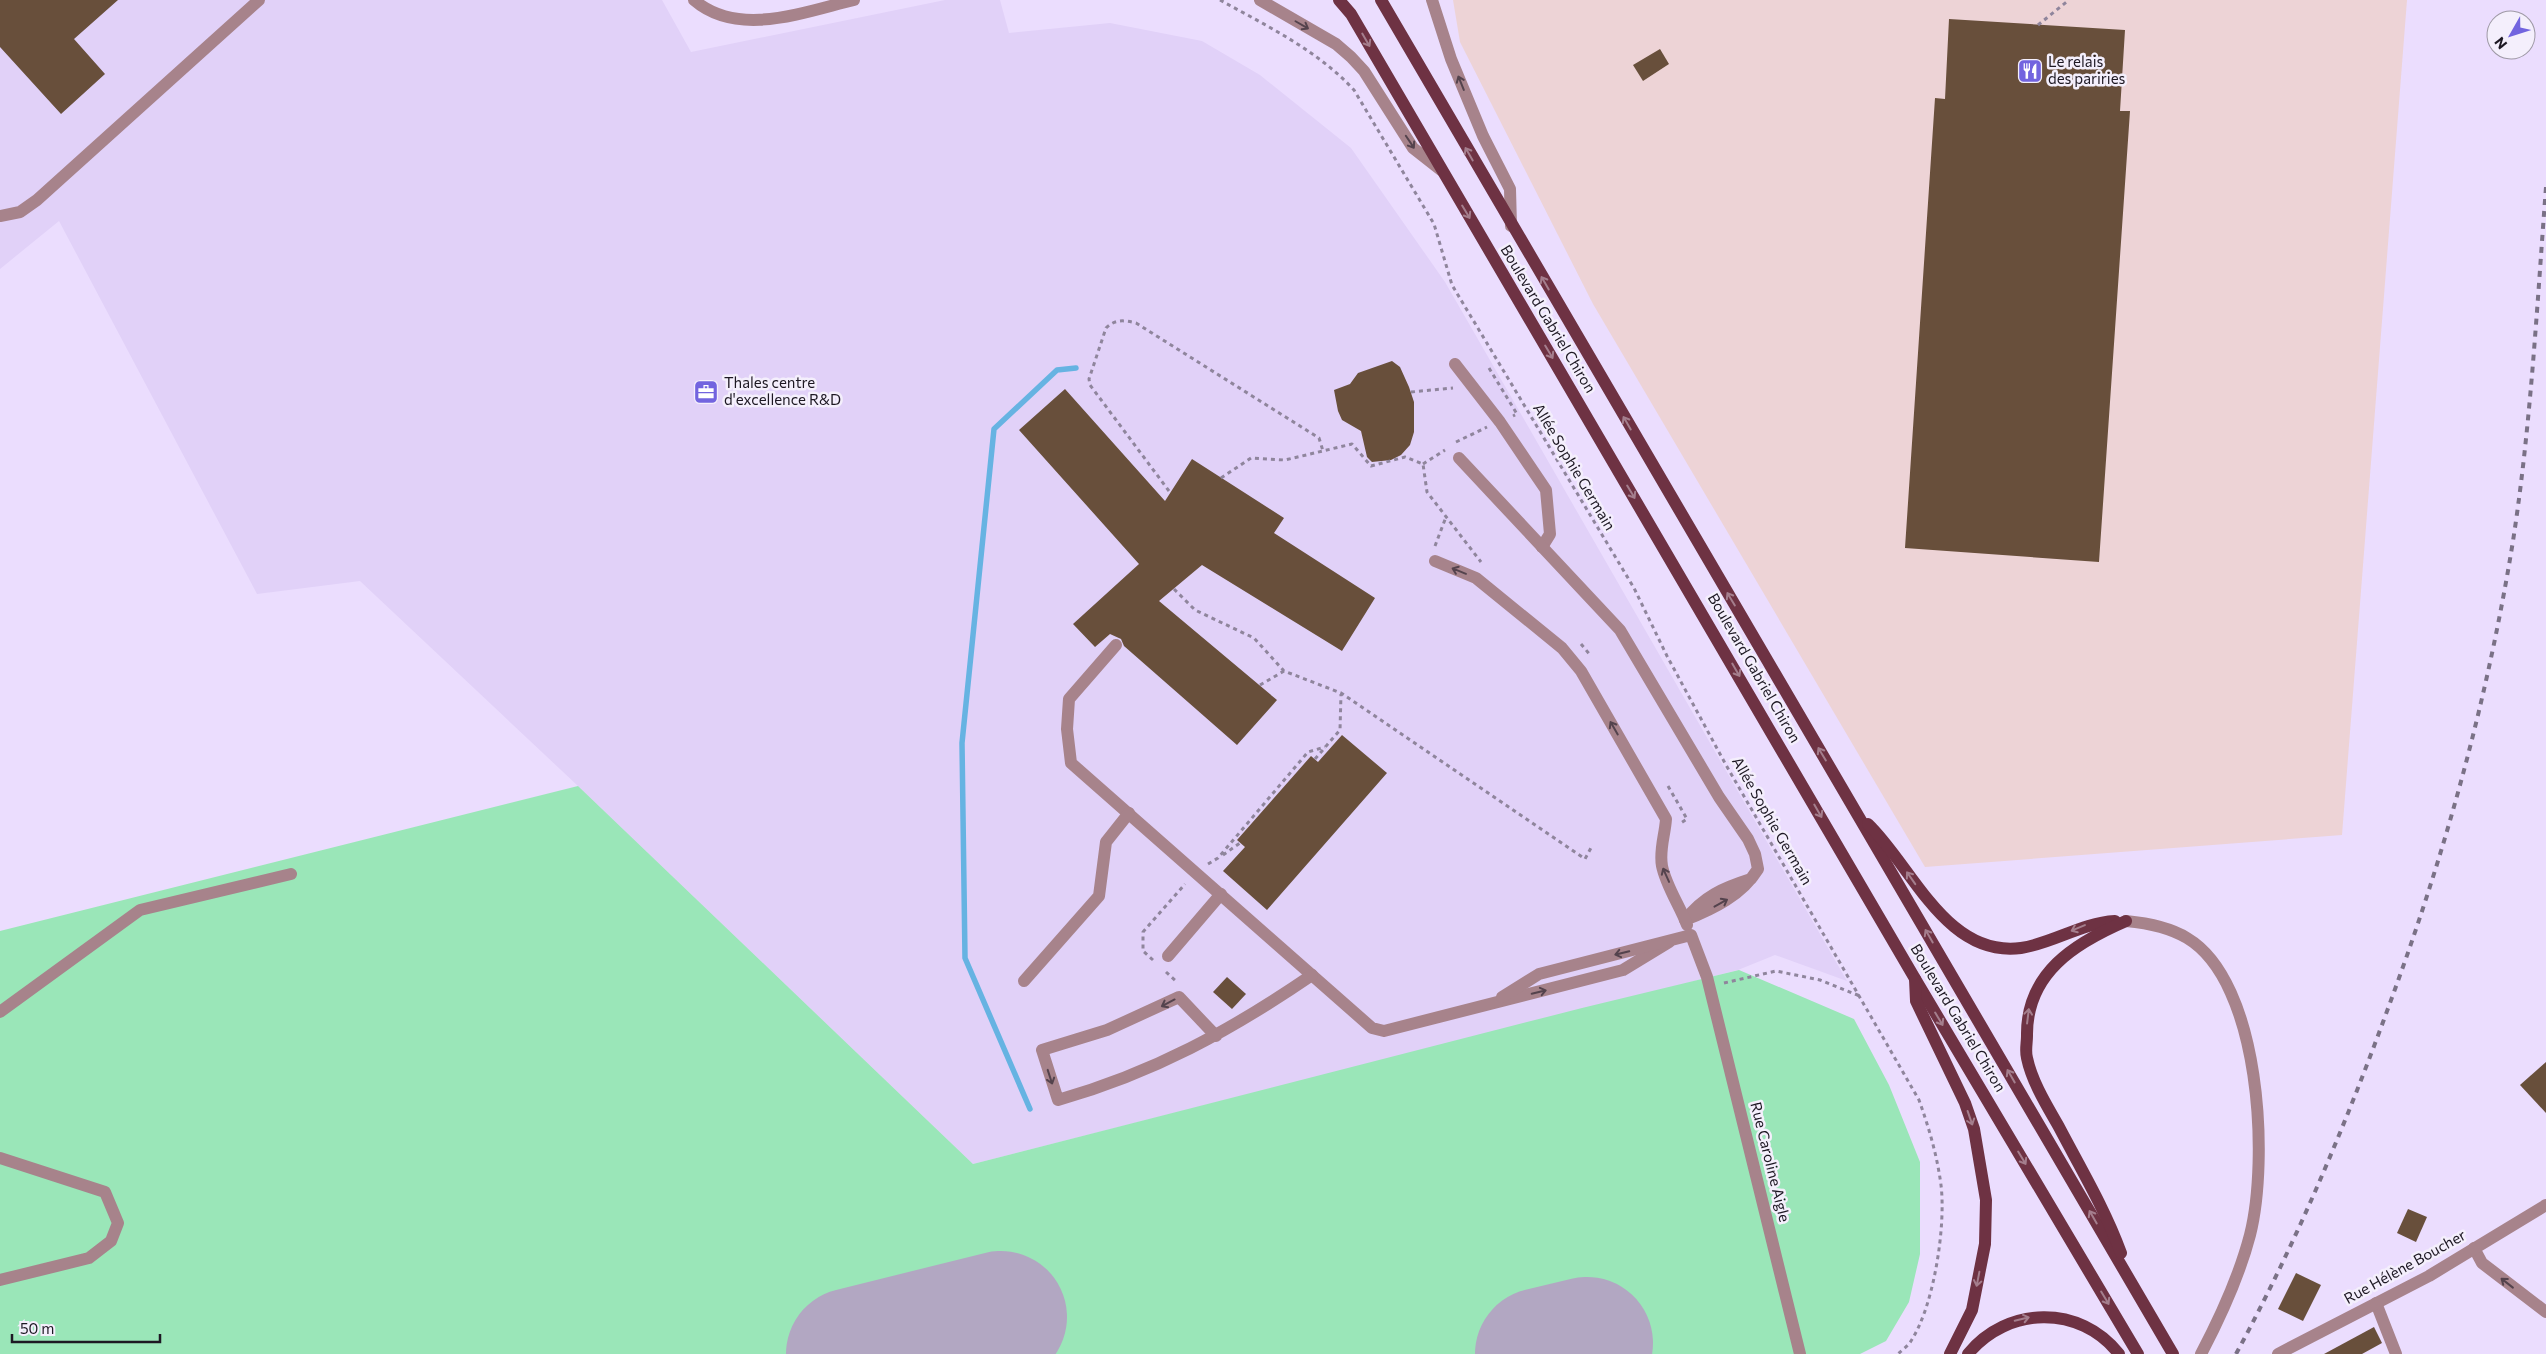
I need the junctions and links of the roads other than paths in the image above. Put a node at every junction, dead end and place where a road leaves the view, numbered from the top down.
1 (259, 0) edge
2 (694, 0) edge
3 (854, 0) edge
4 (1260, 0) edge
5 (1339, 0) edge
6 (1381, 0) edge
7 (1432, 0) edge
8 (1441, 170) junction
9 (0, 216) edge
10 (1511, 226) junction
11 (1456, 364) dead end
12 (1459, 458) dead end
13 (1542, 547) junction
14 (1435, 562) road end
15 (1116, 645) dead end
16 (1856, 812) junction
17 (1129, 813) junction
18 (291, 874) dead end
19 (1221, 894) junction
20 (1686, 920) junction
21 (2126, 921) junction
22 (1691, 934) junction
23 (1168, 956) dead end
24 (1312, 975) junction
25 (1914, 977) junction
26 (1024, 980) dead end
27 (0, 1012) edge
28 (1216, 1036) junction
29 (0, 1158) edge
30 (2546, 1205) edge
31 (2474, 1248) junction
32 (0, 1280) edge
33 (2134, 1285) junction
34 (2376, 1303) junction
35 (2546, 1312) edge
36 (1800, 1354) edge
37 (1950, 1354) edge
38 (1968, 1354) edge
39 (2119, 1354) edge
40 (2138, 1354) edge
41 (2173, 1354) edge
42 (2201, 1354) edge
43 (2278, 1354) edge
44 (2396, 1354) edge

1 - 9 street
2 - 3 street
4 -> 8 street
5 -> 8 main road, Boulevard Gabriel Chiron
10 -> 6 main road, Boulevard Gabriel Chiron
10 -> 7 street
8 -> 25 main road, Boulevard Gabriel Chiron
16 -> 10 main road, Boulevard Gabriel Chiron
11 - 13 street
12 - 13 street
13 - 20 street
20 -> 14 street, Rue Caroline Aigle
15 - 17 street
21 -> 16 main road
33 -> 16 main road, Boulevard Gabriel Chiron
17 - 19 street
17 - 26 street
18 - 27 street
19 - 23 street
19 - 24 street
20 - 22 street, Rue Caroline Aigle
33 -> 21 main road
21 - 42 street
22 - 24 street
22 - 36 street, Rue Caroline Aigle
24 - 28 street
25 -> 37 main road
25 -> 40 main road, Boulevard Gabriel Chiron
28 -> 28 street
29 - 32 street
30 - 31 street, Rue Hélène Boucher
31 - 34 street, Rue Hélène Boucher
35 -> 31 street
33 - 41 main road, Boulevard Gabriel Chiron
34 - 43 street, Rue Hélène Boucher
34 - 44 street
38 -> 39 main road

